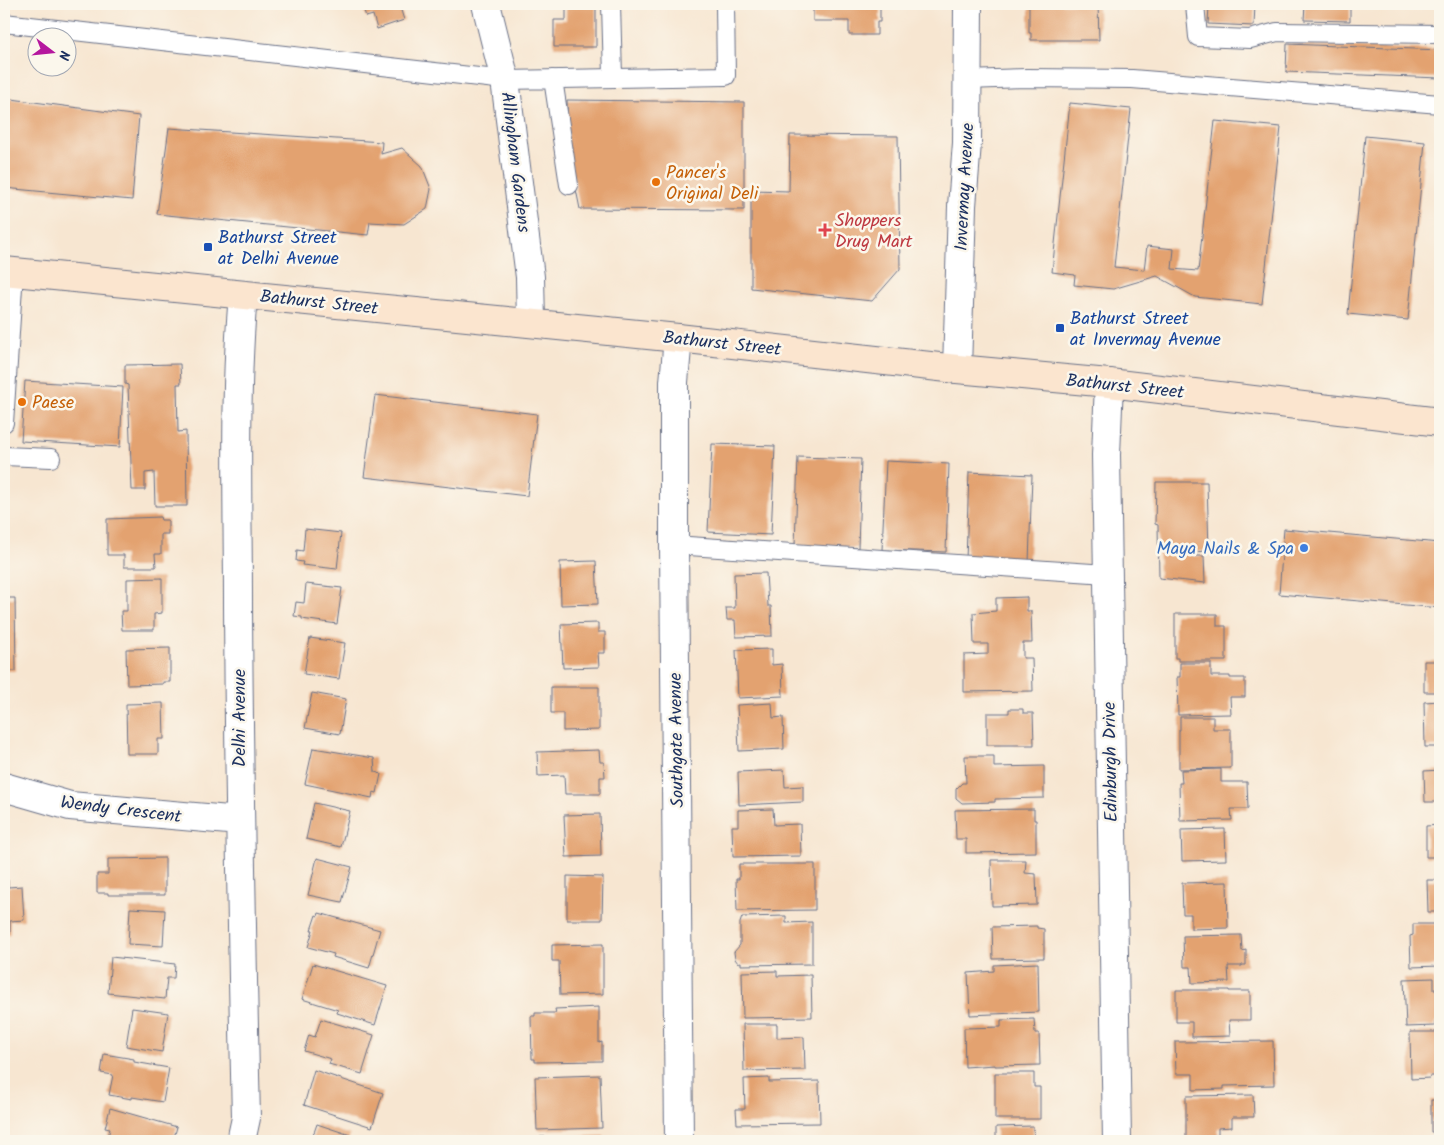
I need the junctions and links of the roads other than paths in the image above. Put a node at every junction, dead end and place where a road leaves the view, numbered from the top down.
1 (486, 4) edge
2 (611, 4) edge
3 (725, 4) edge
4 (968, 4) edge
5 (1195, 4) edge
6 (4, 23) edge
7 (1440, 34) edge
8 (613, 78) junction
9 (553, 79) junction
10 (506, 80) junction
11 (968, 80) junction
12 (1440, 104) edge
13 (569, 185) dead end
14 (9, 271) edge
15 (243, 295) junction
16 (531, 323) junction
17 (678, 338) junction
18 (957, 369) junction
19 (1109, 383) junction
20 (1440, 422) edge
21 (4, 423) edge
22 (4, 456) edge
23 (51, 458) dead end
24 (674, 545) junction
25 (1107, 574) junction
26 (4, 787) edge
27 (240, 821) junction
28 (241, 1141) edge
29 (680, 1141) edge
30 (1117, 1141) edge

1 - 10 street, Allingham Gardens
2 - 8 lane
3 - 8 lane
4 - 11 street, Invermay Avenue
5 - 7 lane
6 - 10 lane
8 - 9 lane
9 - 10 lane
9 - 13 lane
10 - 16 street, Allingham Gardens
11 - 12 lane
11 - 18 street, Invermay Avenue
14 - 15 main road, Bathurst Street
14 - 21 lane
15 - 16 main road, Bathurst Street
15 - 27 street, Delhi Avenue
16 - 17 main road, Bathurst Street
17 - 18 main road, Bathurst Street
17 - 24 street, Southgate Avenue
18 - 19 main road, Bathurst Street
19 - 20 main road, Bathurst Street
19 - 25 street, Edinburgh Drive
22 - 23 lane
24 - 25 lane
24 - 29 street, Southgate Avenue
25 - 30 street, Edinburgh Drive
26 - 27 street, Wendy Crescent
27 - 28 street, Delhi Avenue

